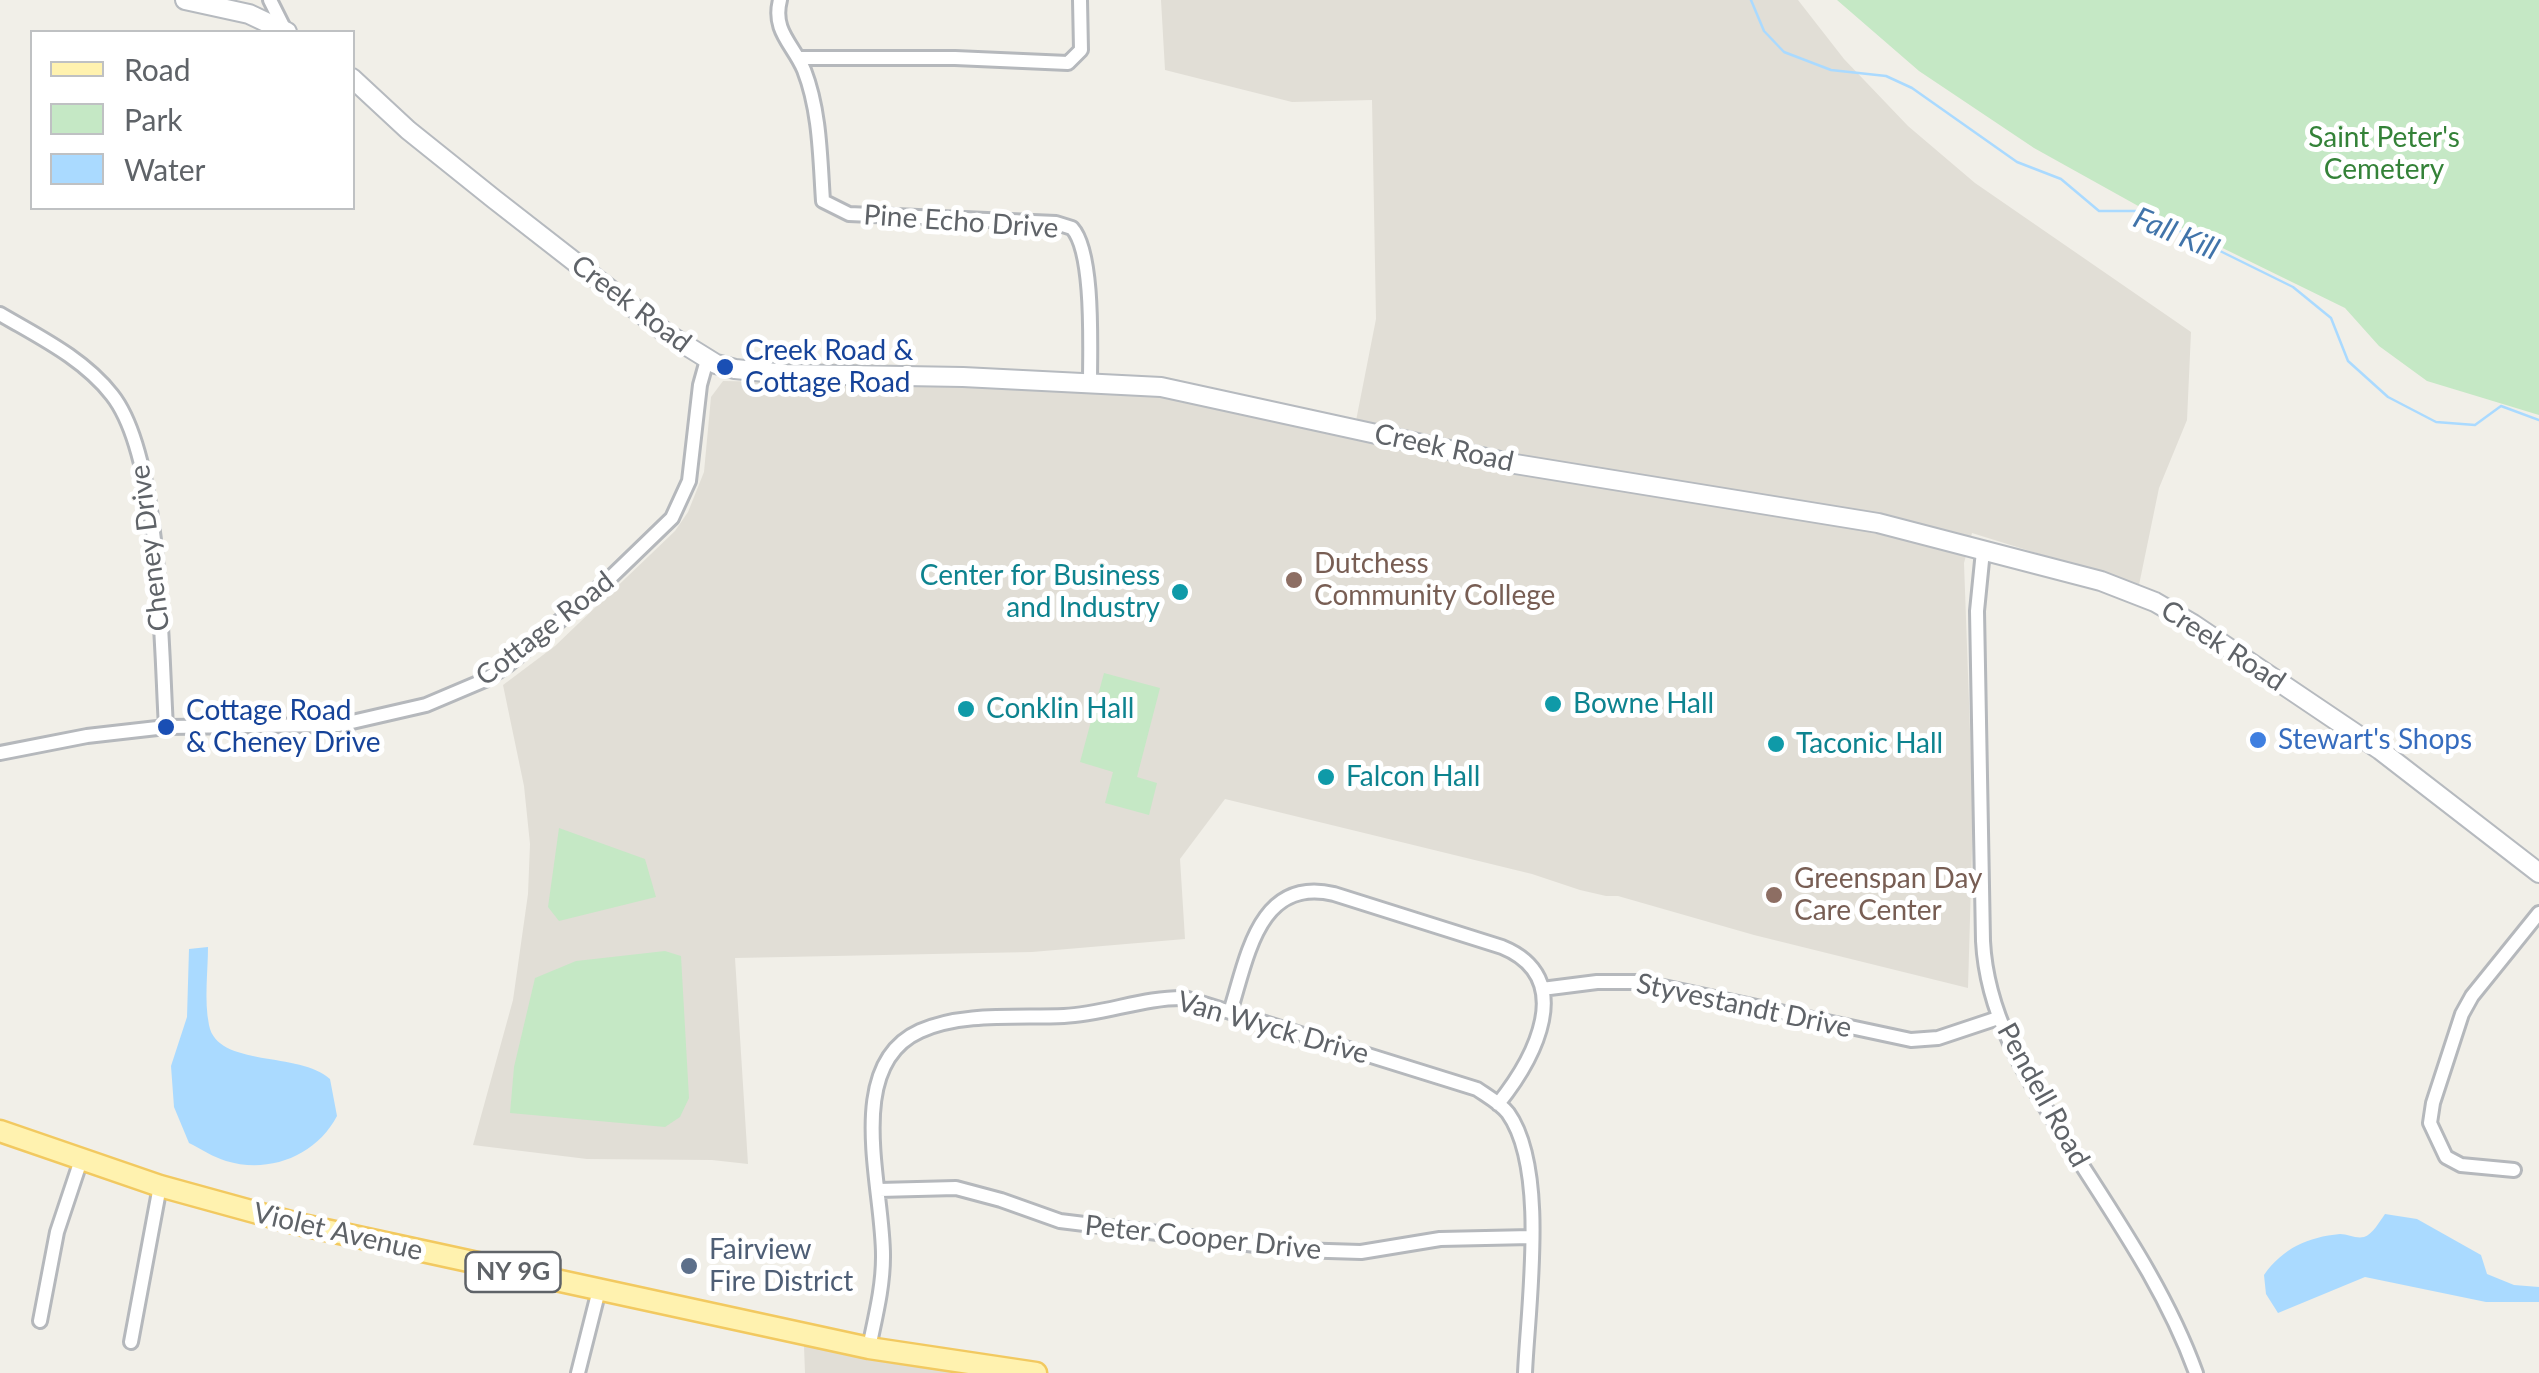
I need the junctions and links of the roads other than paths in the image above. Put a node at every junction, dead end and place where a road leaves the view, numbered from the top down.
1 (186, 0) edge
2 (270, 0) edge
3 (780, 0) edge
4 (1080, 0) edge
5 (283, 30) edge
6 (286, 30) edge
7 (798, 58) junction
8 (355, 81) edge
9 (0, 314) edge
10 (707, 360) junction
11 (1090, 382) junction
12 (1983, 550) junction
13 (166, 727) junction
14 (0, 754) edge
15 (2539, 873) edge
16 (2539, 914) edge
17 (1542, 989) junction
18 (1230, 1012) junction
19 (1998, 1018) junction
20 (1498, 1104) junction
21 (0, 1131) edge
22 (81, 1160) junction
23 (2514, 1170) dead end
24 (160, 1186) junction
25 (878, 1190) junction
26 (1531, 1237) junction
27 (599, 1290) junction
28 (40, 1321) dead end
29 (132, 1342) dead end
30 (869, 1348) junction
31 (578, 1373) edge
32 (1036, 1373) edge
33 (1525, 1373) edge
34 (2196, 1373) edge

1 - 5 street
2 - 6 street
3 - 7 street
4 - 7 street
7 - 11 street, Pine Echo Drive
8 - 10 street, Creek Road
9 - 13 street, Cheney Drive
10 - 11 street, Creek Road
10 - 13 street, Cottage Road
11 - 12 street, Creek Road
12 - 15 street, Creek Road
12 - 19 street, Pendell Road
13 - 14 street, Cottage Road
16 - 23 street
17 - 18 street
17 - 19 street, Styvestandt Drive
17 - 20 street
18 - 20 street, Van Wyck Drive
18 - 25 street, Van Wyck Drive
19 - 34 street, Pendell Road
20 - 26 street
21 - 22 main road, Violet Avenue / NY 9G
22 - 24 main road, Violet Avenue / NY 9G
22 - 28 street
24 - 27 main road, Violet Avenue / NY 9G
24 - 29 street
25 - 26 street, Peter Cooper Drive
25 - 30 street, Van Wyck Drive
26 - 33 street
27 - 30 main road, Violet Avenue / NY 9G
27 - 31 street
30 - 32 main road, Violet Avenue / NY 9G

